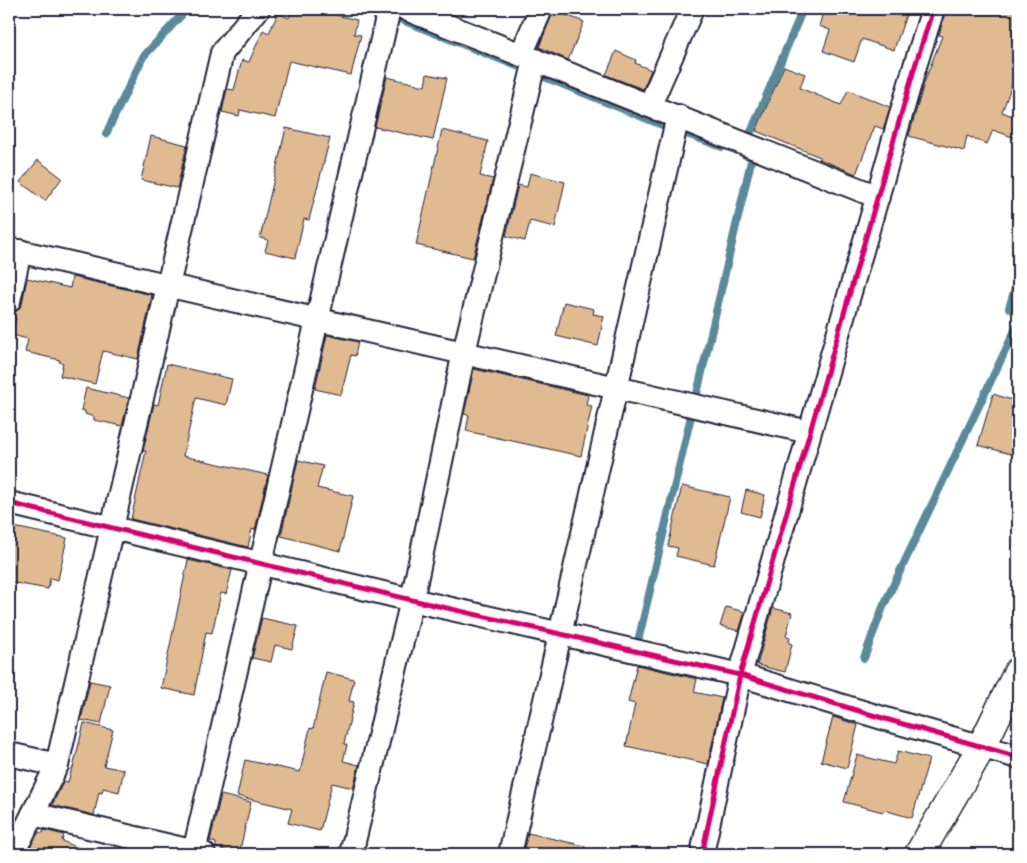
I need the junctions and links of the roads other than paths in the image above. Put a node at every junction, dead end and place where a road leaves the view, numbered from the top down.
1 (258, 9) edge
2 (388, 9) edge
3 (406, 9) edge
4 (541, 9) edge
5 (692, 9) edge
6 (933, 9) edge
7 (528, 58) junction
8 (650, 105) junction
9 (678, 116) junction
10 (878, 197) junction
11 (14, 250) edge
12 (168, 285) junction
13 (9, 301) edge
14 (317, 318) junction
15 (464, 352) junction
16 (617, 388) junction
17 (809, 432) junction
18 (9, 503) edge
19 (112, 528) junction
20 (260, 564) junction
21 (412, 600) junction
22 (561, 634) junction
23 (1018, 672) edge
24 (740, 675) junction
25 (982, 746) junction
26 (9, 754) edge
27 (1018, 757) edge
28 (57, 765) junction
29 (33, 814) junction
30 (22, 838) dead end
31 (199, 853) edge
32 (351, 854) edge
33 (510, 854) edge
34 (702, 854) edge
35 (919, 854) edge

1 - 12 street
2 - 14 street
3 - 7 street
4 - 7 street
5 - 8 street
6 - 10 street
7 - 8 street
7 - 15 street
8 - 9 street
9 - 10 street
9 - 16 street
10 - 17 street
11 - 12 street
11 - 13 street
12 - 14 street
12 - 19 street
14 - 15 street
14 - 20 street
15 - 16 street
15 - 21 street
16 - 17 street
16 - 22 street
17 - 24 street
18 - 19 street
19 - 20 street
19 - 28 street
20 - 21 street
20 - 31 street
21 - 22 street
21 - 32 street
22 - 24 street
22 - 33 street
23 - 25 street
24 - 25 street
24 - 34 street
25 - 27 street
25 - 35 street
26 - 28 street
28 - 29 street
29 - 30 street
29 - 31 street

